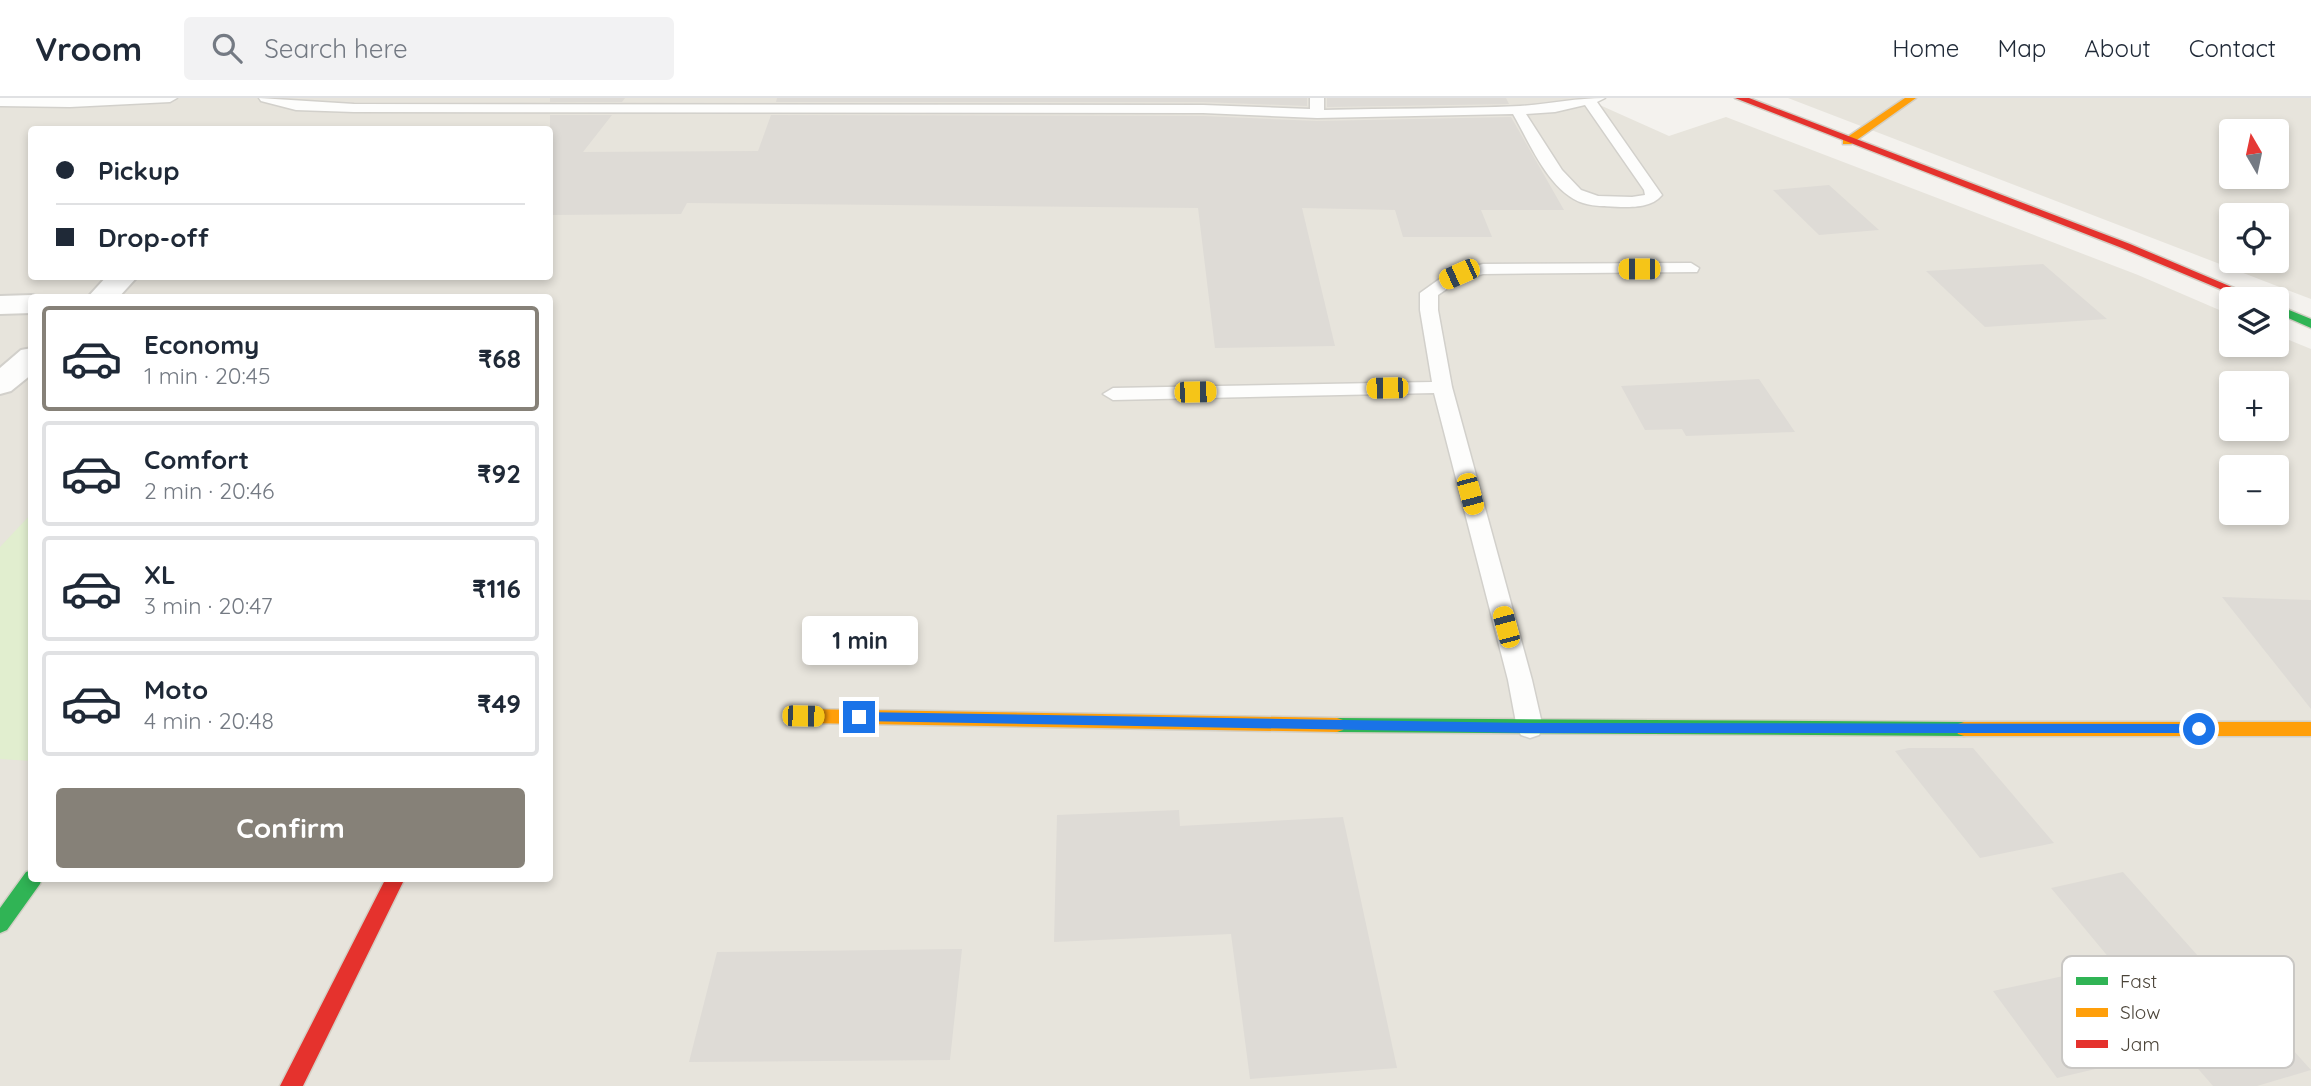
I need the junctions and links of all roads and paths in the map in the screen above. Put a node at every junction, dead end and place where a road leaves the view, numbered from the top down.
1 (170, 98) edge
2 (266, 98) edge
3 (1317, 98) edge
4 (1740, 98) edge
5 (1910, 98) edge
6 (1590, 99) edge
7 (0, 102) edge
8 (301, 102) edge
9 (453, 102) edge
10 (556, 102) edge
11 (360, 103) edge
12 (670, 103) edge
13 (929, 103) edge
14 (992, 103) edge
15 (1052, 103) edge
16 (1136, 103) edge
17 (1204, 104) edge
18 (1517, 110) junction
19 (1317, 114) junction
20 (1847, 142) junction
21 (1691, 268) dead end
22 (120, 280) edge
23 (2226, 287) edge
24 (105, 294) edge
25 (28, 304) edge
26 (0, 305) edge
27 (2289, 314) edge
28 (2311, 324) edge
29 (28, 360) edge
30 (0, 384) edge
31 (1442, 387) junction
32 (1113, 394) dead end
33 (803, 716) dead end
34 (1530, 728) junction
35 (2311, 729) edge
36 (30, 882) edge
37 (394, 882) edge
38 (0, 924) edge
39 (291, 1086) edge

1 - 7 lane
2 - 8 lane
3 - 19 lane
4 - 20 street
5 - 20 street
6 - 18 lane
6 - 18 lane
8 - 11 lane
9 - 10 lane
9 - 11 lane
10 - 12 lane
12 - 13 lane
13 - 14 lane
14 - 15 lane
15 - 16 lane
16 - 17 lane
17 - 19 lane
18 - 19 lane
20 - 23 street
21 - 31 lane
22 - 24 street
25 - 26 street
27 - 28 street
29 - 30 street
31 - 32 lane
31 - 34 lane
33 - 34 street
34 - 35 street
36 - 38 street
37 - 39 street

